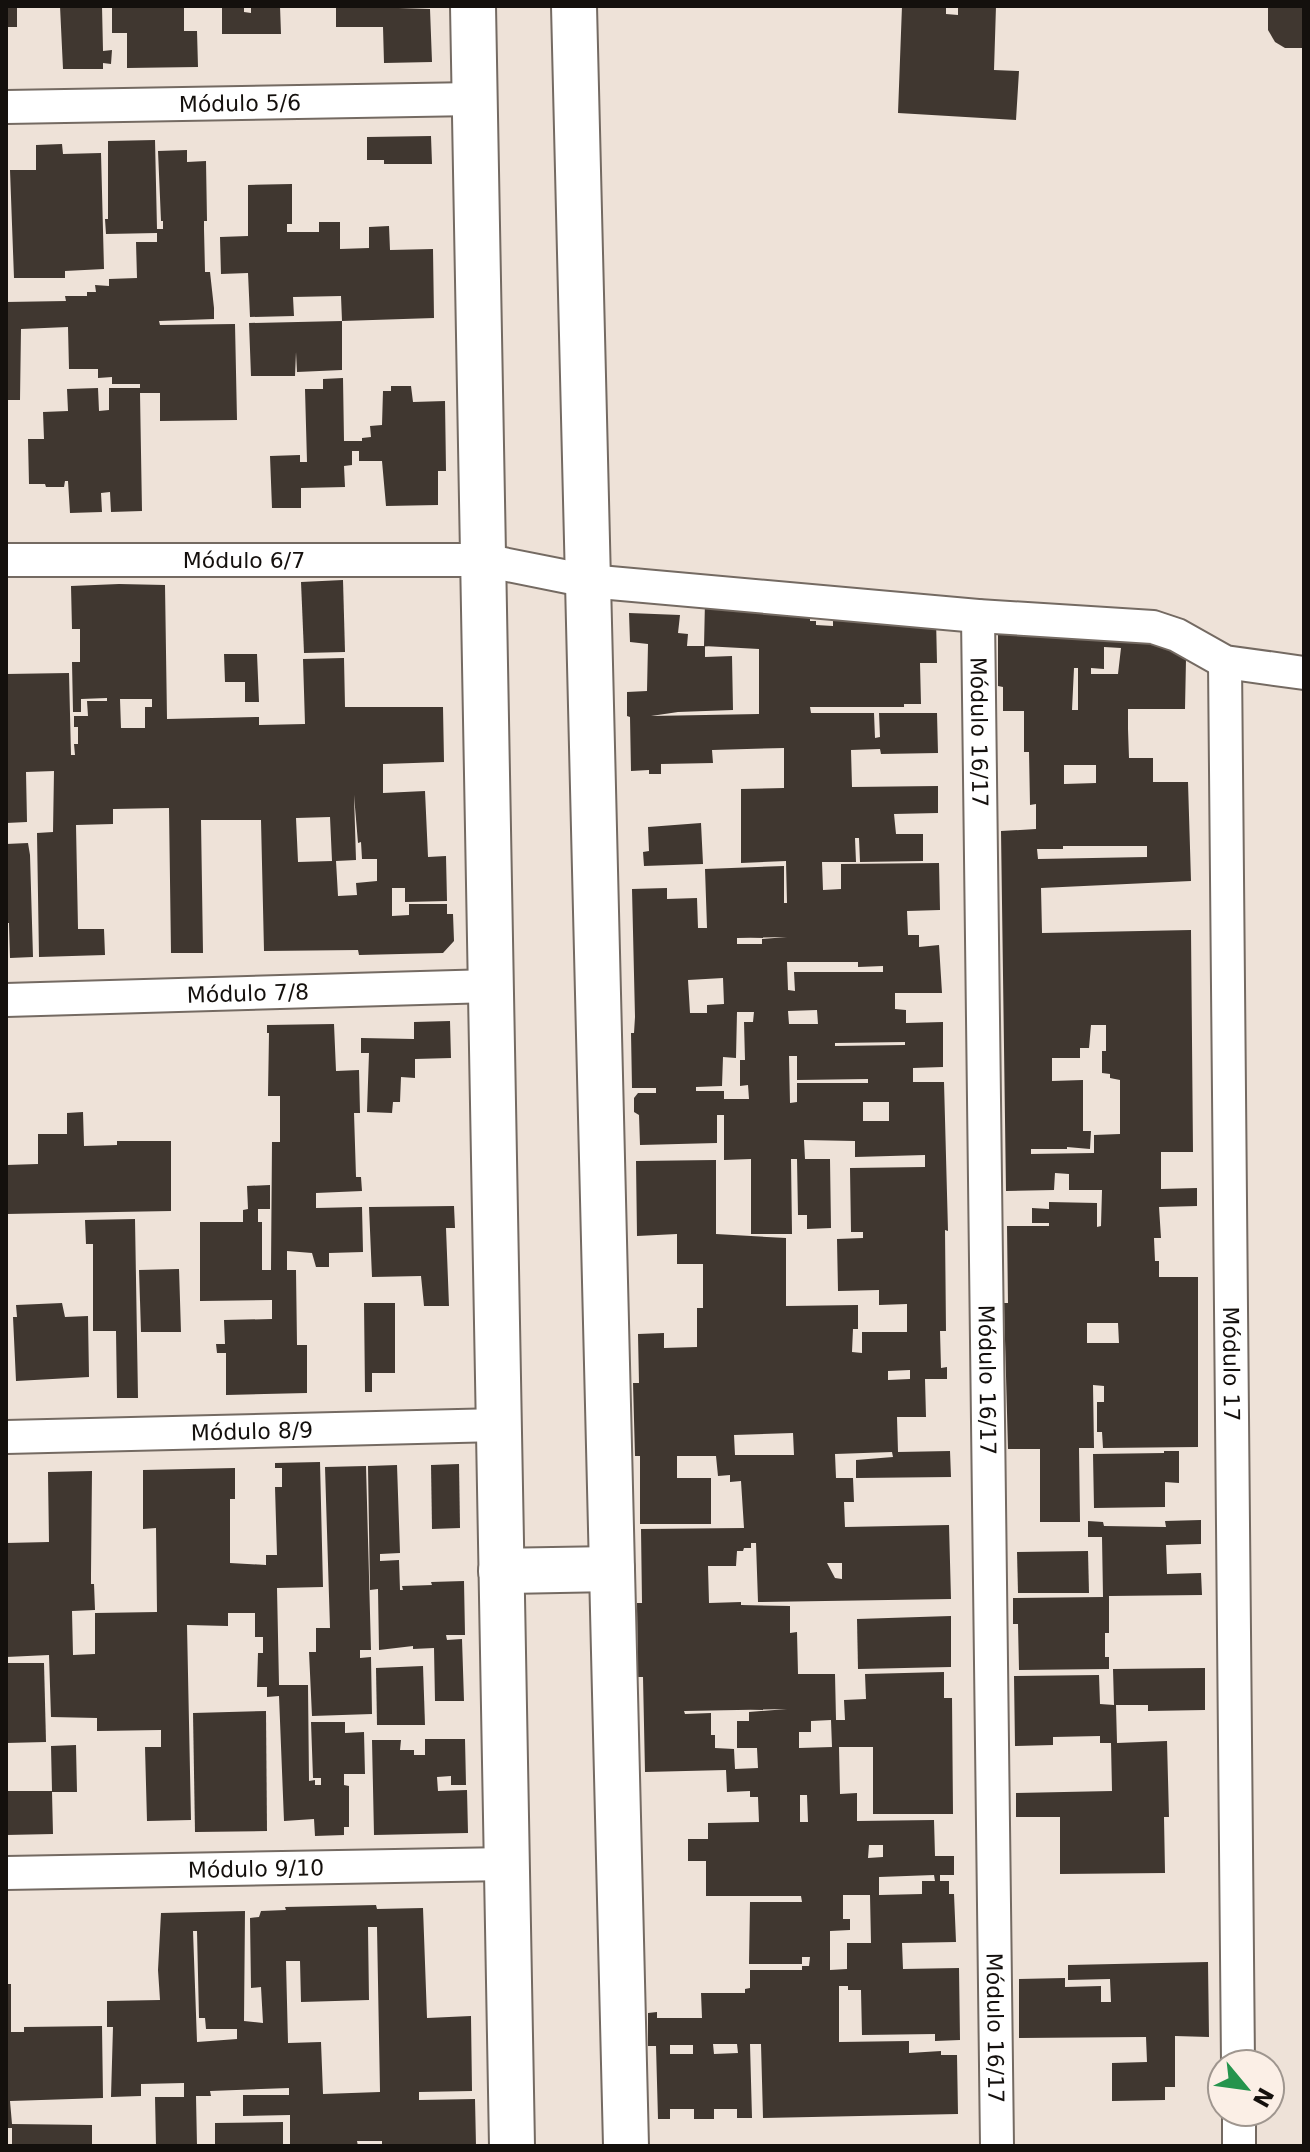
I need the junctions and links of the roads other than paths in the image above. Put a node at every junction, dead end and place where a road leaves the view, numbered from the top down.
1 (473, 6) edge
2 (574, 6) edge
3 (474, 99) junction
4 (6, 107) edge
5 (6, 560) edge
6 (483, 560) junction
7 (588, 581) junction
8 (978, 616) junction
9 (1225, 662) junction
10 (1304, 673) edge
11 (491, 986) junction
12 (6, 1000) edge
13 (499, 1425) junction
14 (6, 1437) edge
15 (612, 1569) junction
16 (501, 1571) junction
17 (507, 1864) junction
18 (6, 1873) edge
19 (1238, 2048) edge
20 (512, 2146) edge
21 (626, 2146) edge
22 (997, 2146) edge

1 - 3 street
2 - 7 street
3 - 4 street, Módulo 5/6
3 - 6 street
5 - 6 street, Módulo 6/7
6 - 7 street, Módulo 6/7
6 - 11 street
7 - 8 street, Módulo 6/7
7 - 15 street
8 - 9 street, Módulo 6/7
8 - 22 street, Módulo 16/17
9 - 10 street
9 - 19 street, Módulo 17
11 - 12 street, Módulo 7/8
11 - 13 street
13 - 14 street, Módulo 8/9
13 - 16 street
15 - 16 street
15 - 21 street
16 - 17 street
17 - 18 street, Módulo 9/10
17 - 20 street

